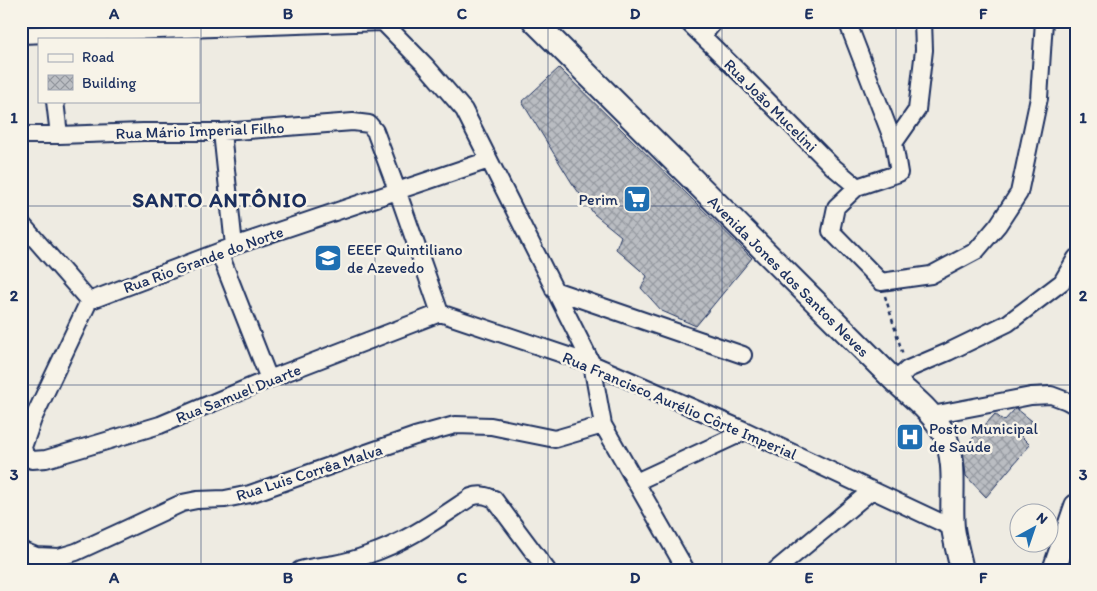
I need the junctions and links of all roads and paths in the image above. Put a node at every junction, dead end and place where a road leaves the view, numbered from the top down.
1 (382, 21) edge
2 (534, 21) edge
3 (687, 21) edge
4 (715, 21) edge
5 (847, 21) edge
6 (923, 21) edge
7 (1044, 21) edge
8 (49, 31) edge
9 (21, 35) edge
10 (702, 36) junction
11 (55, 102) edge
12 (222, 132) junction
13 (21, 134) edge
14 (58, 135) junction
15 (894, 142) junction
16 (490, 160) junction
17 (857, 187) junction
18 (397, 190) junction
19 (21, 223) edge
20 (226, 249) junction
21 (1076, 258) edge
22 (881, 282) junction
23 (554, 290) junction
24 (88, 301) junction
25 (440, 313) junction
26 (743, 355) dead end
27 (592, 364) junction
28 (901, 375) junction
29 (269, 379) junction
30 (1076, 406) edge
31 (932, 416) junction
32 (603, 425) junction
33 (746, 431) junction
34 (636, 482) junction
35 (872, 490) junction
36 (1076, 506) edge
37 (953, 528) junction
38 (21, 550) edge
39 (300, 570) edge
40 (547, 570) edge
41 (686, 570) edge
42 (776, 570) edge
43 (962, 570) edge
44 (1054, 570) edge

1 - 8 street
1 - 16 street
2 - 28 main road, Avenida Jones dos Santos Neves
3 - 10 street, Rua João Mucelini
4 - 10 street
5 - 15 street
6 - 15 street
7 - 22 street
8 - 9 street
10 - 17 street, Rua João Mucelini
11 - 14 street
12 - 14 street, Rua Mário Imperial Filho
12 - 18 street, Rua Mário Imperial Filho
12 - 20 street
13 - 14 street, Rua Mário Imperial Filho
15 - 17 street
16 - 18 street, Rua Rio Grande do Norte
16 - 23 street
17 - 22 street
18 - 20 street, Rua Rio Grande do Norte
18 - 25 street
19 - 24 street
20 - 24 street, Rua Rio Grande do Norte
20 - 29 street
21 - 28 street
22 - 28 path
23 - 26 street
23 - 27 street
24 - 29 street, Rua Samuel Duarte
25 - 27 street, Rua Francisco Aurélio Côrte Imperial
25 - 29 street, Rua Samuel Duarte
27 - 32 street
27 - 33 street, Rua Francisco Aurélio Côrte Imperial
28 - 31 main road, Avenida Jones dos Santos Neves
30 - 31 street
31 - 37 main road, Avenida Jones dos Santos Neves
32 - 34 street
32 - 38 street, Rua Luis Corrêa Malva
33 - 34 street
33 - 35 street, Rua Francisco Aurélio Côrte Imperial
34 - 41 street
35 - 37 street, Rua Francisco Aurélio Côrte Imperial
35 - 42 street
36 - 44 main road
37 - 43 main road, Avenida Jones dos Santos Neves
39 - 40 street

